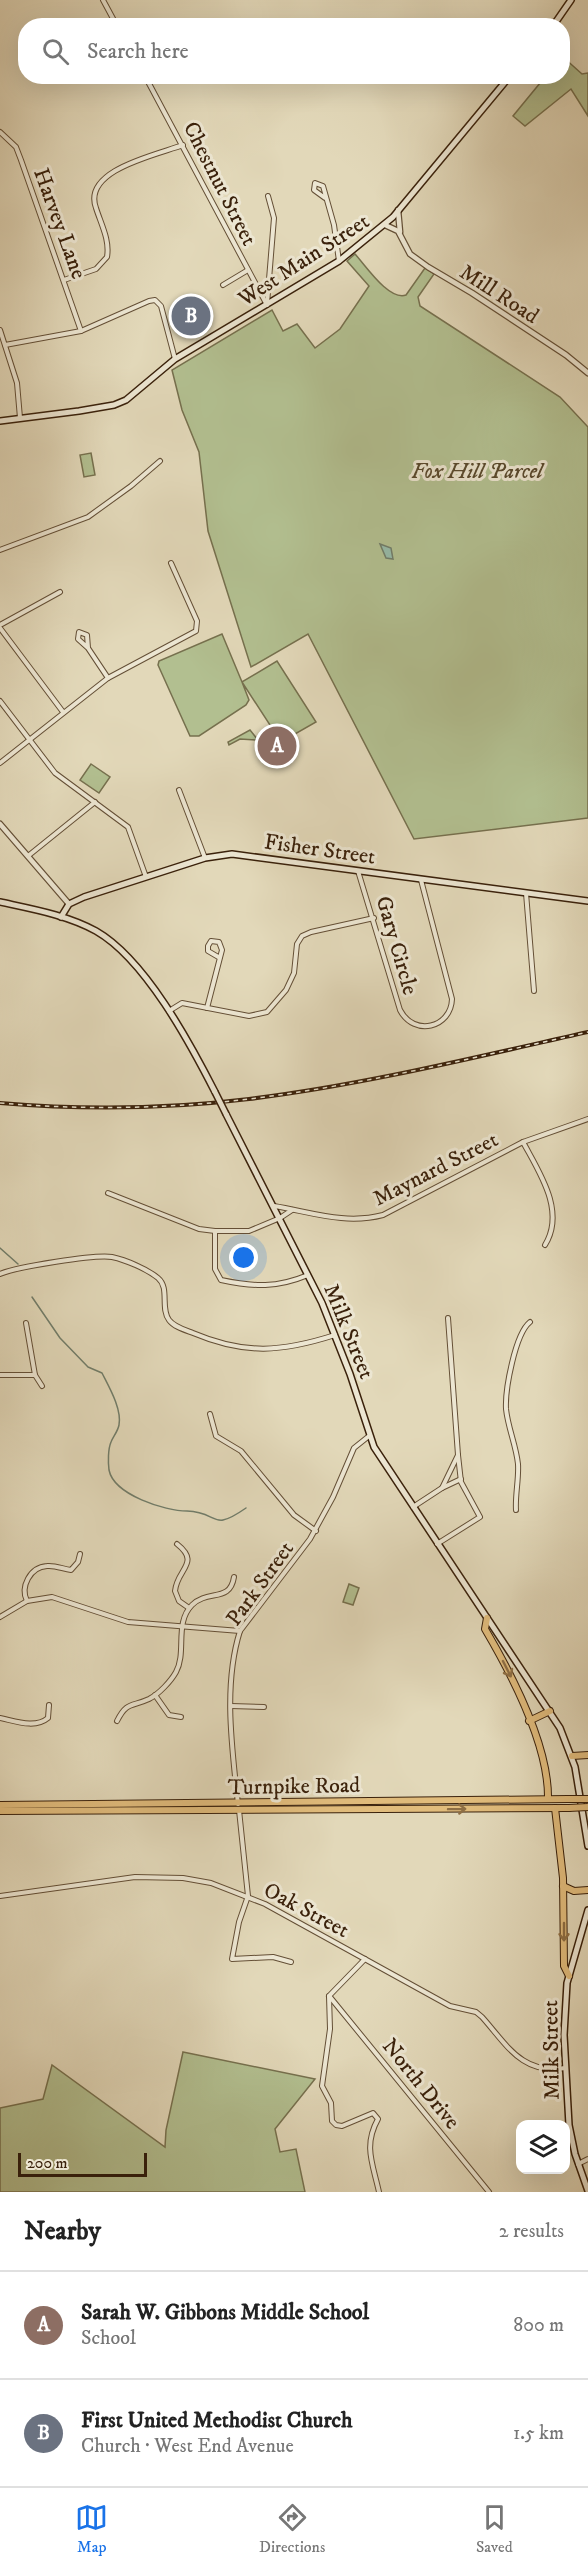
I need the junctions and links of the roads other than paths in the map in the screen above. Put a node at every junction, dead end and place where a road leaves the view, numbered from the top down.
1 (103, 0) edge
2 (572, 0) edge
3 (113, 18) edge
4 (559, 18) edge
5 (149, 84) edge
6 (503, 84) edge
7 (0, 132) edge
8 (183, 145) junction
9 (268, 196) dead end
10 (325, 198) dead end
11 (398, 210) junction
12 (385, 225) junction
13 (400, 235) junction
14 (339, 261) junction
15 (248, 270) junction
16 (64, 280) junction
17 (223, 285) dead end
18 (267, 305) junction
19 (0, 330) edge
20 (81, 331) junction
21 (5, 345) junction
22 (176, 359) junction
23 (588, 373) edge
24 (20, 418) junction
25 (0, 421) edge
26 (160, 460) dead end
27 (0, 550) edge
28 (171, 563) dead end
29 (60, 592) dead end
30 (0, 627) edge
31 (88, 648) dead end
32 (108, 678) junction
33 (0, 701) edge
34 (63, 712) junction
35 (28, 739) junction
36 (0, 762) edge
37 (179, 790) dead end
38 (95, 802) junction
39 (0, 824) edge
40 (28, 856) junction
41 (205, 858) junction
42 (358, 870) junction
43 (146, 877) junction
44 (421, 880) junction
45 (526, 893) junction
46 (588, 901) edge
47 (0, 902) edge
48 (69, 904) junction
49 (61, 917) junction
50 (374, 918) junction
51 (220, 958) junction
52 (534, 991) dead end
53 (207, 1008) junction
54 (168, 1011) junction
55 (588, 1119) edge
56 (523, 1142) junction
57 (108, 1193) dead end
58 (274, 1206) junction
59 (293, 1209) junction
60 (280, 1218) junction
61 (215, 1231) junction
62 (545, 1245) dead end
63 (0, 1274) edge
64 (309, 1275) junction
65 (448, 1318) dead end
66 (530, 1322) dead end
67 (26, 1323) dead end
68 (335, 1335) junction
69 (0, 1375) edge
70 (35, 1376) junction
71 (42, 1386) dead end
72 (210, 1414) dead end
73 (369, 1437) junction
74 (458, 1455) junction
75 (461, 1479) junction
76 (442, 1488) junction
77 (412, 1507) junction
78 (516, 1510) dead end
79 (316, 1531) junction
80 (177, 1544) dead end
81 (437, 1544) junction
82 (80, 1554) dead end
83 (234, 1577) dead end
84 (27, 1601) junction
85 (189, 1608) junction
86 (0, 1617) edge
87 (488, 1618) junction
88 (183, 1626) junction
89 (240, 1631) junction
90 (155, 1695) junction
91 (49, 1706) dead end
92 (231, 1706) junction
93 (264, 1707) dead end
94 (550, 1711) junction
95 (181, 1717) dead end
96 (0, 1718) edge
97 (529, 1720) junction
98 (117, 1721) dead end
99 (588, 1755) edge
100 (572, 1756) junction
101 (548, 1799) junction
102 (588, 1799) edge
103 (0, 1805) edge
104 (238, 1807) junction
105 (588, 1807) edge
106 (555, 1808) junction
107 (0, 1812) edge
108 (588, 1846) edge
109 (564, 1886) junction
110 (588, 1890) edge
111 (0, 1896) edge
112 (248, 1896) junction
113 (588, 1910) edge
114 (365, 1959) junction
115 (291, 1962) dead end
116 (569, 1976) junction
117 (329, 1996) junction
118 (565, 2068) junction
119 (588, 2159) edge
120 (578, 2164) junction
121 (588, 2191) edge
122 (379, 2192) edge
123 (489, 2192) edge

1 - 3 street
2 - 4 main road
5 - 8 street, Chestnut Street
6 - 11 main road, West Main Street
7 - 16 street, Harvey Lane
8 - 15 street, Chestnut Street
8 - 16 street
9 - 18 street
10 - 14 street
11 - 12 main road, West Main Street
11 - 13 street
12 - 13 street, Mill Road
12 - 14 main road, West Main Street
13 - 23 street, Mill Road
14 - 18 main road, West Main Street
15 - 17 street
15 - 18 street, Chestnut Street
16 - 20 street, Harvey Lane
18 - 22 main road, West Main Street
19 - 21 street
20 - 21 street
20 - 22 street
21 - 24 street
22 - 24 main road, West Main Street
24 - 25 main road, West Main Street
26 - 27 street
28 - 32 street
29 - 30 street
30 - 34 street
31 - 32 street
32 - 34 street
33 - 35 street
34 - 35 street
35 - 36 street
35 - 38 street
37 - 41 street
38 - 40 street
38 - 43 street
39 - 40 street
40 - 48 street
41 - 42 main road, Fisher Street
41 - 43 main road, Fisher Street
42 - 44 main road, Fisher Street
42 - 50 street, Gary Circle
43 - 48 main road, Fisher Street
44 - 45 main road, Fisher Street
44 - 50 street, Gary Circle
45 - 46 main road, Fisher Street
45 - 52 street
47 - 49 main road, Milk Street
48 - 49 main road
49 - 54 main road, Milk Street
50 - 53 street
51 - 51 street
51 - 53 street
53 - 54 street
54 - 58 main road, Milk Street, bridge
55 - 56 street, Maynard Street
56 - 59 street, Maynard Street
56 - 62 street
57 - 61 street
58 - 59 street, Maynard Street
58 - 60 main road, Milk Street
59 - 60 street
60 - 61 street
60 - 64 main road, Milk Street
61 - 64 street
63 - 68 street
64 - 68 main road, Milk Street
65 - 74 street
66 - 78 street
67 - 70 street
68 - 73 main road, Milk Street
69 - 70 street
70 - 71 street
72 - 79 street
73 - 77 main road, Milk Street
73 - 79 street, Park Street
74 - 75 street
74 - 76 street
75 - 76 street
75 - 81 street
76 - 77 street
77 - 81 main road, Milk Street
79 - 89 street, Park Street
80 - 85 street
81 - 87 main road, Milk Street
82 - 84 street
83 - 85 street
84 - 86 street
84 - 88 street
85 - 88 street
87 - 94 main road, Milk Street
87 -> 97 highway
88 - 89 street
88 - 90 street
89 - 92 street, Park Street
90 - 95 street
90 - 98 street
91 - 96 street
92 - 93 street
92 - 104 street, Park Street
94 - 97 highway
94 - 100 main road, Milk Street
97 - 101 highway
99 - 100 highway
100 - 108 main road, Milk Street
101 - 102 highway, Turnpike Road, bridge
101 - 104 highway, Turnpike Road
103 - 104 highway, Turnpike Road
104 -> 106 highway, Turnpike Road
104 - 107 highway, Turnpike Road
104 - 112 street, Park Street
105 - 106 highway, Turnpike Road, bridge
106 - 109 highway
109 - 110 highway
109 -> 116 highway
111 - 112 street, Oak Street
112 - 114 street, Oak Street
112 - 115 street
113 - 116 main road, Milk Street
114 - 117 street
114 - 118 street, Oak Street
116 - 118 main road, Milk Street
117 - 122 street
117 - 123 street, North Drive
118 - 120 main road, Milk Street
119 - 120 street
120 - 121 main road, Milk Street

